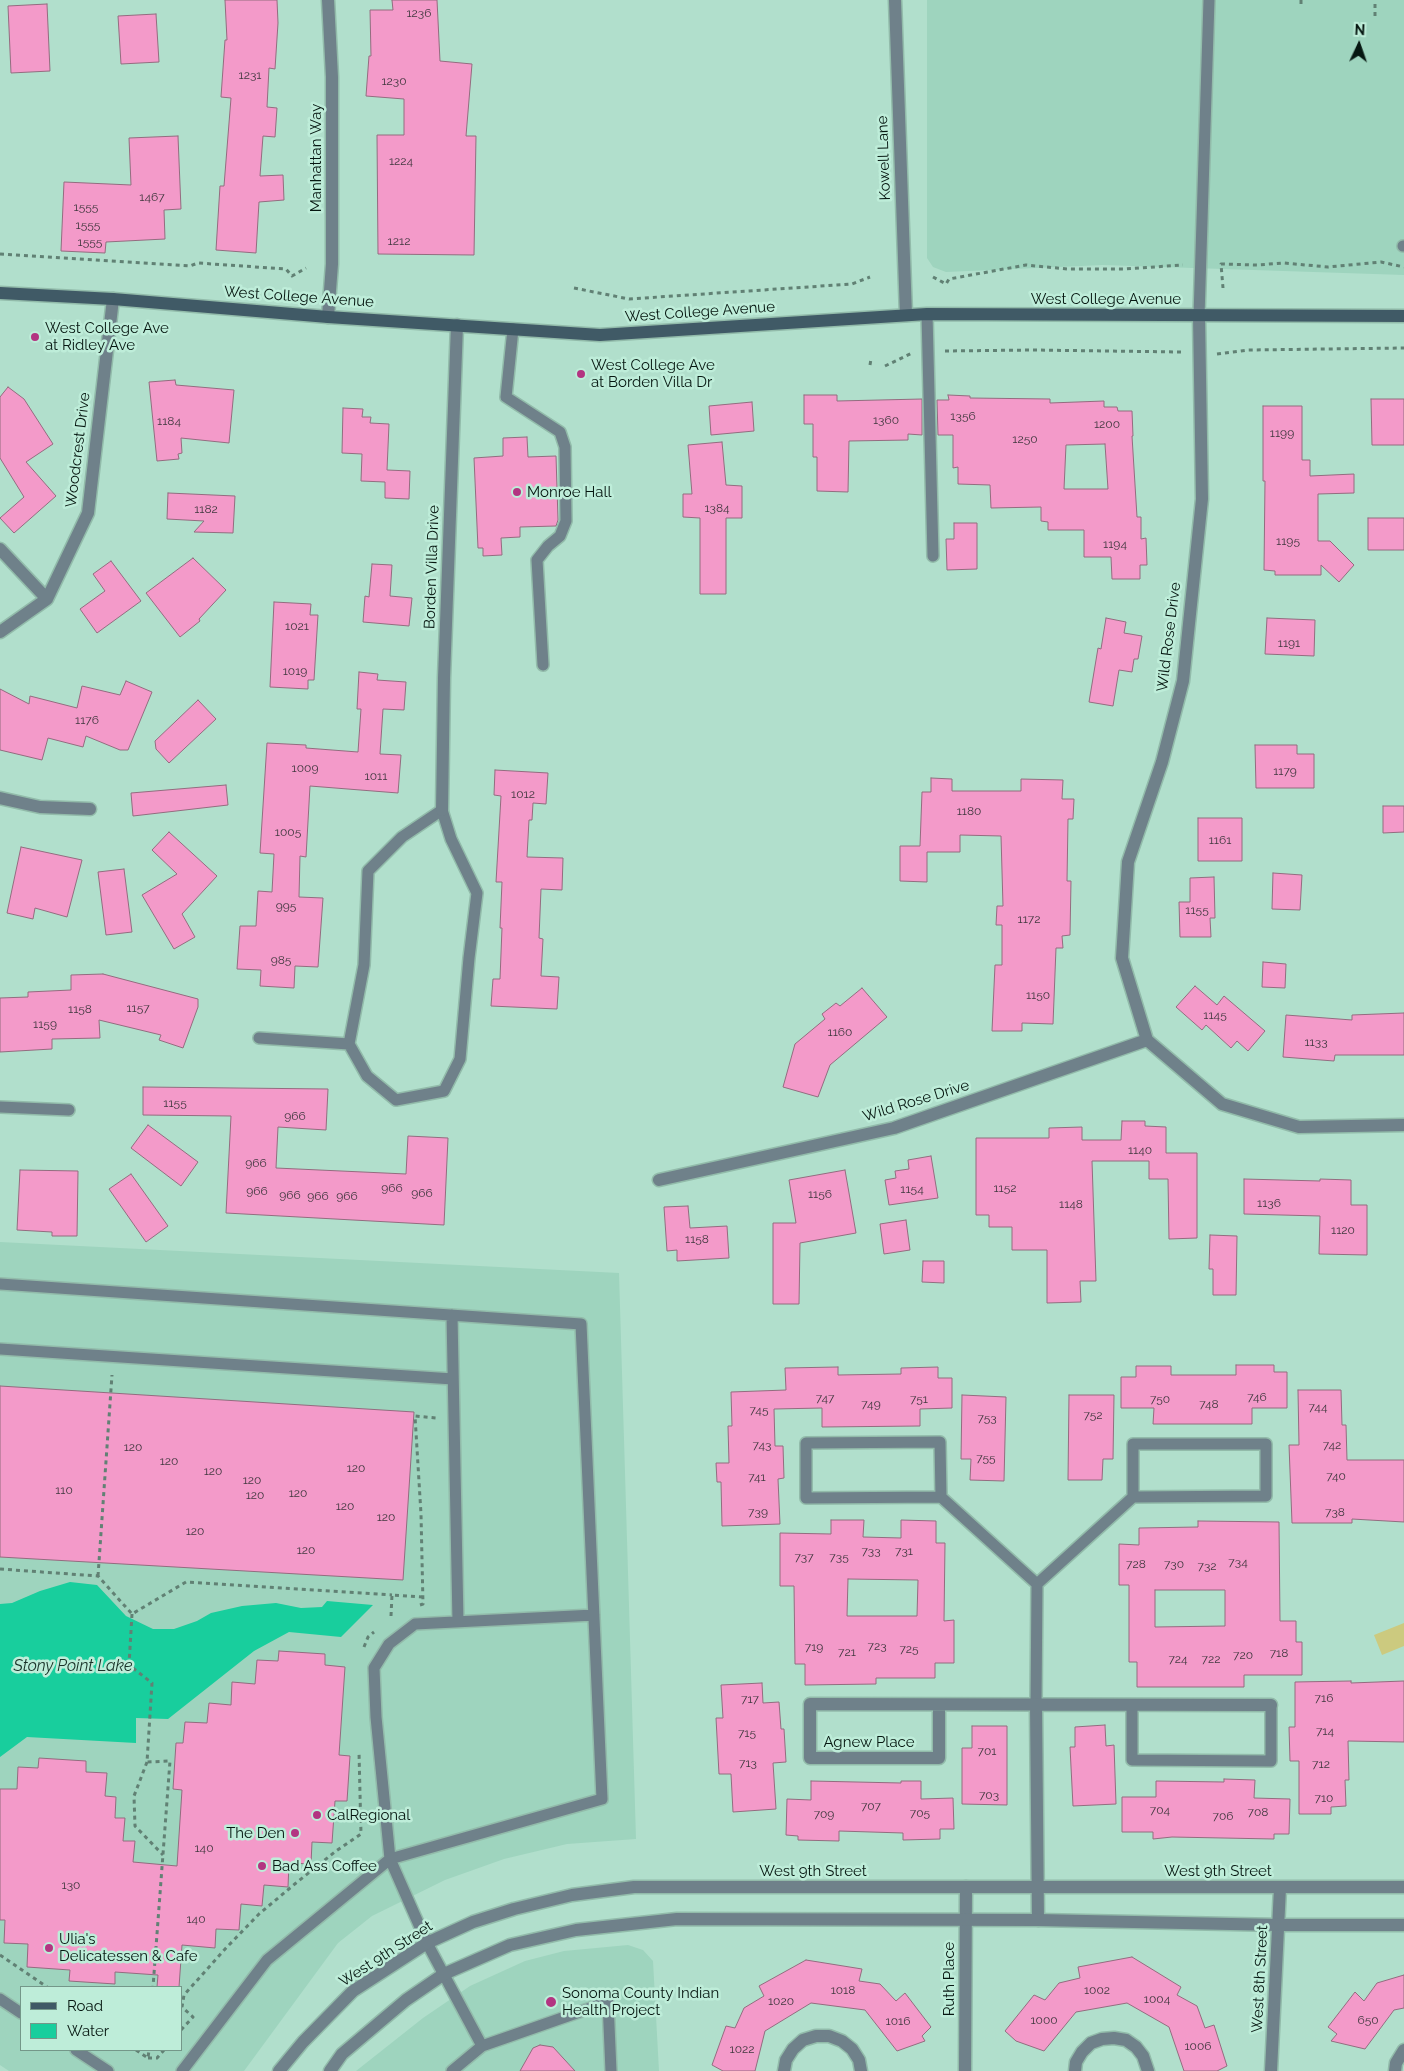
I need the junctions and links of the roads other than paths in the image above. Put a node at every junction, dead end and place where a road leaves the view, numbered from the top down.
1 (328, 0) edge
2 (895, 0) edge
3 (1209, 0) edge
4 (0, 293) edge
5 (113, 299) junction
6 (927, 314) junction
7 (906, 315) junction
8 (328, 316) junction
9 (1199, 316) junction
10 (1404, 316) edge
11 (457, 324) junction
12 (513, 329) junction
13 (0, 549) edge
14 (933, 556) dead end
15 (47, 599) junction
16 (0, 632) edge
17 (544, 665) dead end
18 (0, 798) edge
19 (90, 810) dead end
20 (442, 810) junction
21 (259, 1038) dead end
22 (1147, 1040) junction
23 (349, 1044) junction
24 (0, 1107) edge
25 (69, 1110) dead end
26 (1404, 1125) edge
27 (659, 1180) dead end
28 (0, 1284) edge
29 (452, 1315) junction
30 (0, 1349) edge
31 (453, 1379) junction
32 (1133, 1497) junction
33 (941, 1498) junction
34 (1037, 1584) junction
35 (594, 1615) junction
36 (458, 1622) junction
37 (1036, 1704) junction
38 (939, 1705) junction
39 (1132, 1705) junction
40 (1271, 1705) joint
41 (390, 1858) junction
42 (966, 1887) junction
43 (1037, 1887) junction
44 (1280, 1888) junction
45 (1404, 1888) edge
46 (1038, 1920) junction
47 (966, 1921) junction
48 (1279, 1925) junction
49 (1404, 1925) edge
50 (428, 1943) junction
51 (444, 1974) junction
52 (0, 1999) edge
53 (20, 2012) edge
54 (482, 2046) junction
55 (1404, 2050) edge
56 (78, 2051) edge
57 (108, 2071) edge
58 (182, 2071) edge
59 (279, 2071) edge
60 (330, 2071) edge
61 (452, 2071) edge
62 (611, 2071) edge
63 (784, 2071) edge
64 (861, 2071) edge
65 (965, 2071) edge
66 (1075, 2071) edge
67 (1148, 2071) edge
68 (1271, 2071) edge
69 (1394, 2071) edge

1 - 8 street, Manhattan Way
2 - 7 street, Kowell Lane
3 - 9 lane
4 - 5 main road, West College Avenue
5 - 8 main road, West College Avenue
5 - 15 street, Woodcrest Drive
6 - 7 main road, West College Avenue
6 - 9 main road, West College Avenue
6 - 14 lane
7 - 12 main road, West College Avenue
8 - 11 main road, West College Avenue
9 - 10 main road, West College Avenue
9 - 22 street, Wild Rose Drive
11 - 12 main road, West College Avenue
11 - 20 street, Borden Villa Drive
12 - 17 lane
13 - 15 street
15 - 16 street, Woodcrest Drive
18 - 19 street
20 - 23 lane
20 - 23 lane
21 - 23 lane
22 - 26 street
22 - 27 street, Wild Rose Drive
24 - 25 lane
28 - 29 lane
29 - 31 lane
29 - 35 lane
30 - 31 lane
31 - 36 lane
32 - 32 lane
32 - 34 lane
33 - 33 lane
33 - 34 lane
34 - 37 lane
35 - 36 lane
35 - 41 lane
36 - 41 lane
37 - 38 street, Agnew Place
37 - 39 street, Agnew Place
37 - 43 street
38 - 38 street, Agnew Place
39 - 40 street, Agnew Place
39 - 40 lane
41 - 50 lane
41 - 58 lane
42 - 43 street, West 9th Street
42 - 47 street, Ruth Place
42 - 50 street, West 9th Street
43 - 44 street, West 9th Street
43 - 46 street
44 - 45 street, West 9th Street
44 - 48 street, West 8th Street
46 - 47 street
46 - 48 street
47 - 51 street
47 - 65 street, Ruth Place
48 - 49 street
48 - 68 street, West 8th Street
50 - 51 lane
50 - 59 street, West 9th Street
51 - 54 lane
51 - 60 street
52 - 53 lane
54 - 61 lane
54 - 62 lane
55 - 69 street
56 - 57 lane
63 - 64 street
66 - 67 street

